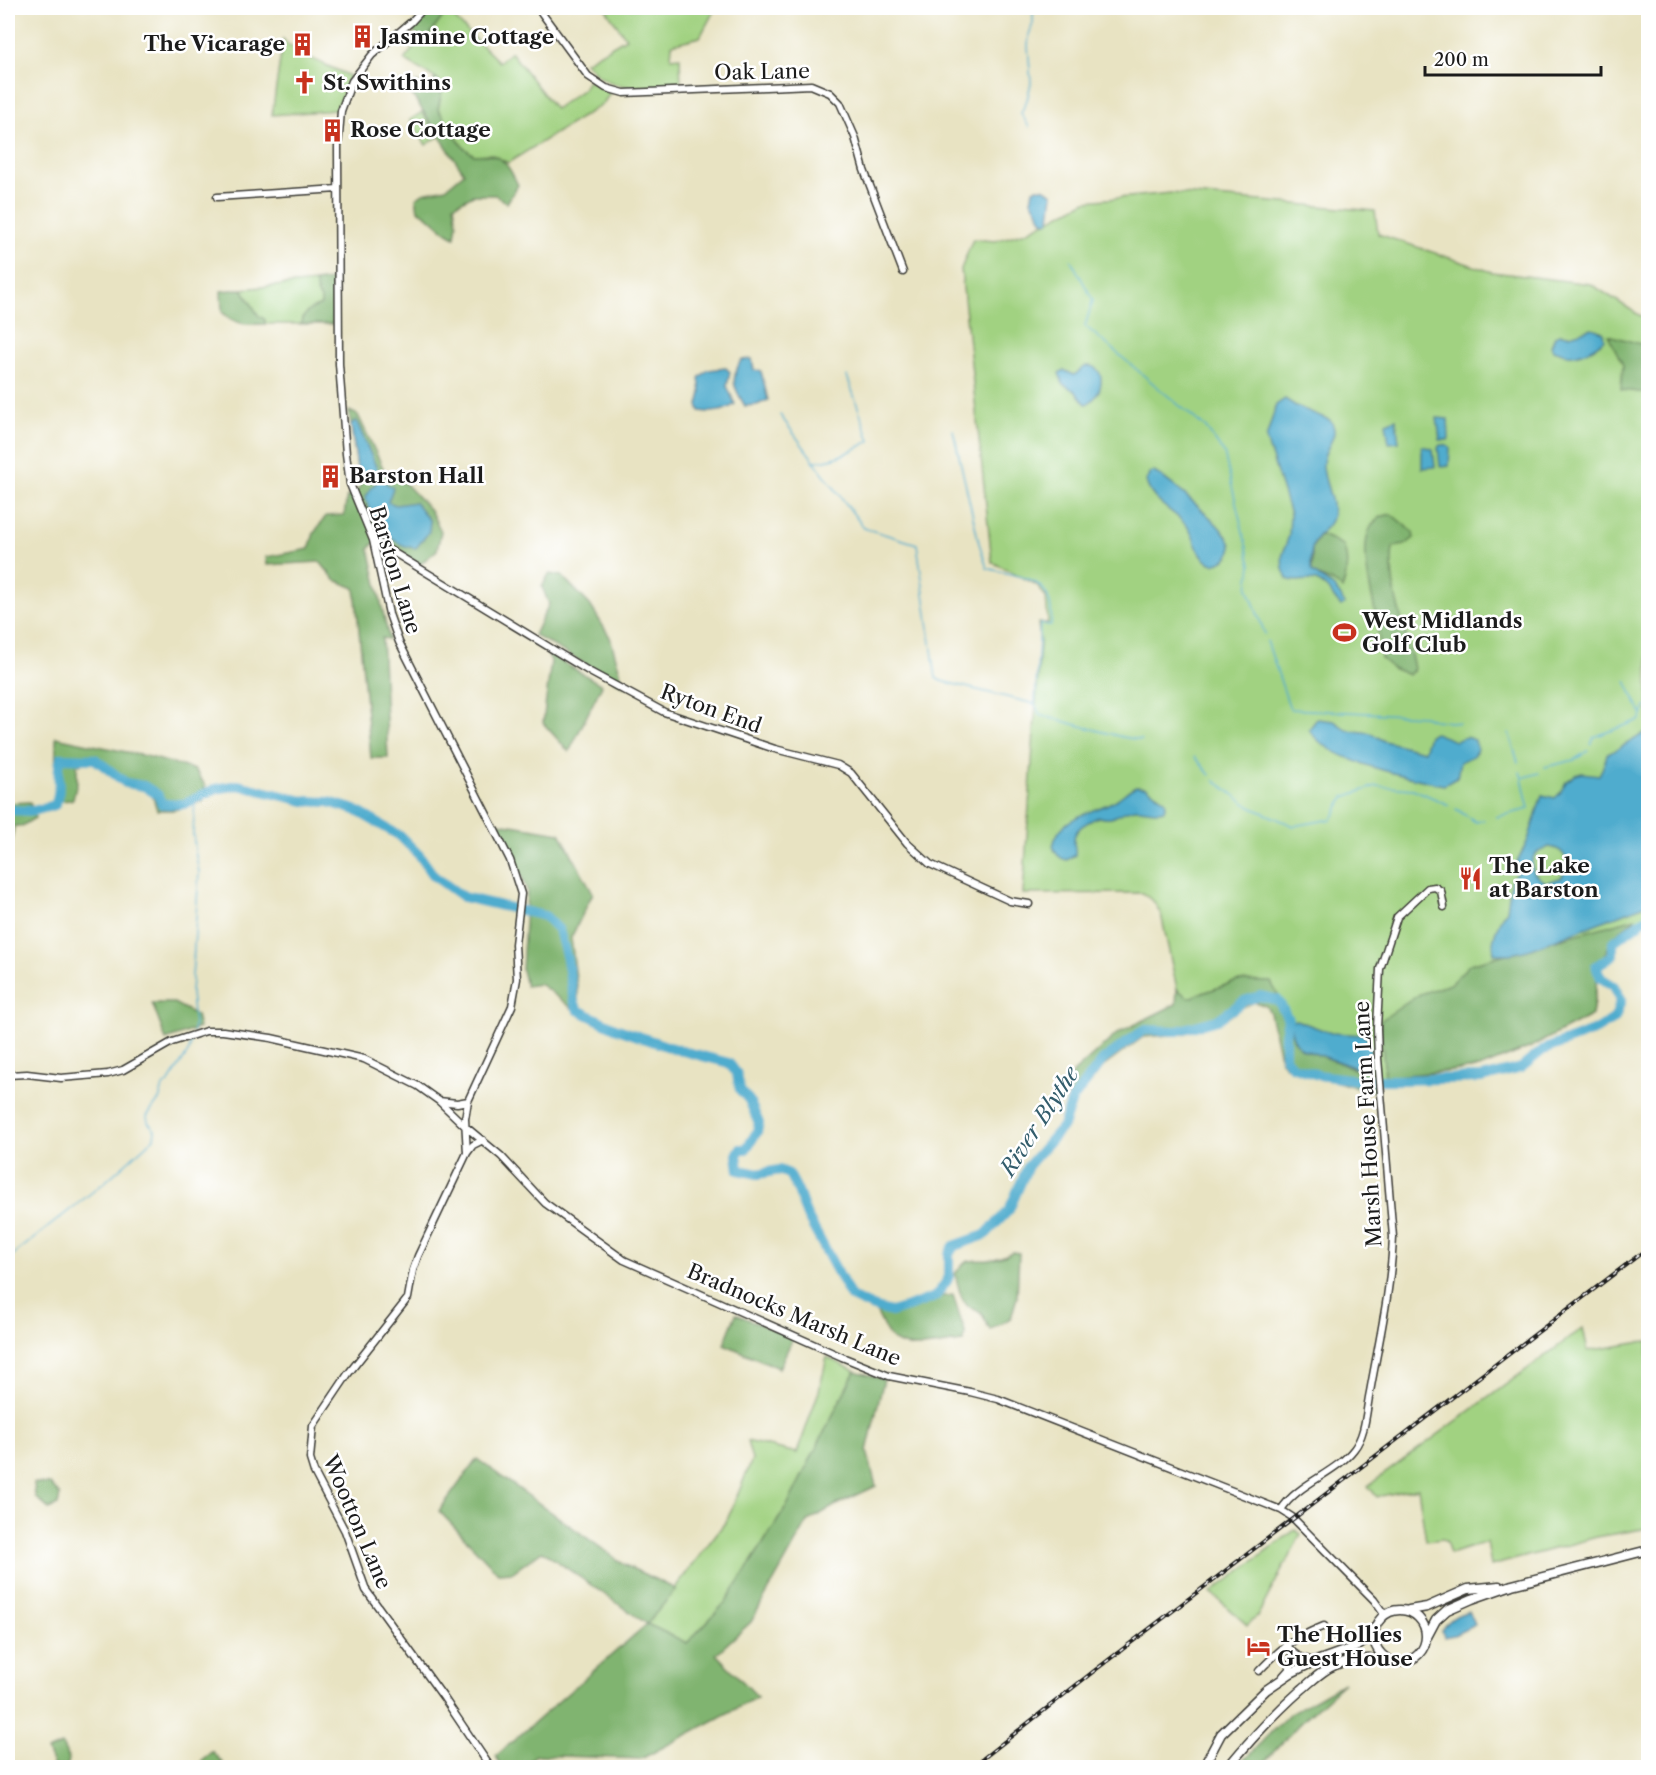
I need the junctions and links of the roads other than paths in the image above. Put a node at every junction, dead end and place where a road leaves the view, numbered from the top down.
1 (424, 8) edge
2 (538, 8) edge
3 (338, 189) junction
4 (217, 198) dead end
5 (903, 272) dead end
6 (372, 540) junction
7 (1029, 904) dead end
8 (1444, 907) dead end
9 (8, 1075) edge
10 (439, 1101) junction
11 (468, 1101) junction
12 (466, 1127) junction
13 (483, 1140) junction
14 (467, 1153) junction
15 (1281, 1510) junction
16 (1648, 1550) edge
17 (1512, 1585) junction
18 (1408, 1610) junction
19 (1384, 1614) junction
20 (1324, 1626) dead end
21 (1374, 1629) junction
22 (1427, 1637) junction
23 (1286, 1644) junction
24 (1292, 1653) junction
25 (1390, 1660) junction
26 (1314, 1661) junction
27 (1259, 1671) dead end
28 (1280, 1680) junction
29 (491, 1767) edge
30 (1203, 1767) edge
31 (1227, 1767) edge

1 - 3 street, Barston Lane
2 - 5 street, Oak Lane
3 - 4 street
3 - 6 street, Barston Lane
6 - 7 street, Ryton End
6 - 11 street, Barston Lane
8 - 15 street, Marsh House Farm Lane
9 - 10 street
10 - 11 street
10 - 12 street
11 - 12 street, Barston Lane
12 - 13 street, Bradnocks Marsh Lane
12 - 14 street, Wootton Lane
13 - 14 street, Wootton Lane
13 - 15 street, Bradnocks Marsh Lane
14 - 29 street, Wootton Lane
15 - 19 street, Bradnocks Marsh Lane
16 - 17 highway
17 - 18 highway
17 - 22 highway
18 - 19 highway
18 - 22 highway
19 - 21 highway
20 - 23 street
21 - 25 highway
21 - 26 highway
22 - 25 highway
23 - 24 street
23 - 27 street
24 - 26 street
24 - 28 street
25 - 31 highway
26 - 28 highway
28 - 30 highway

